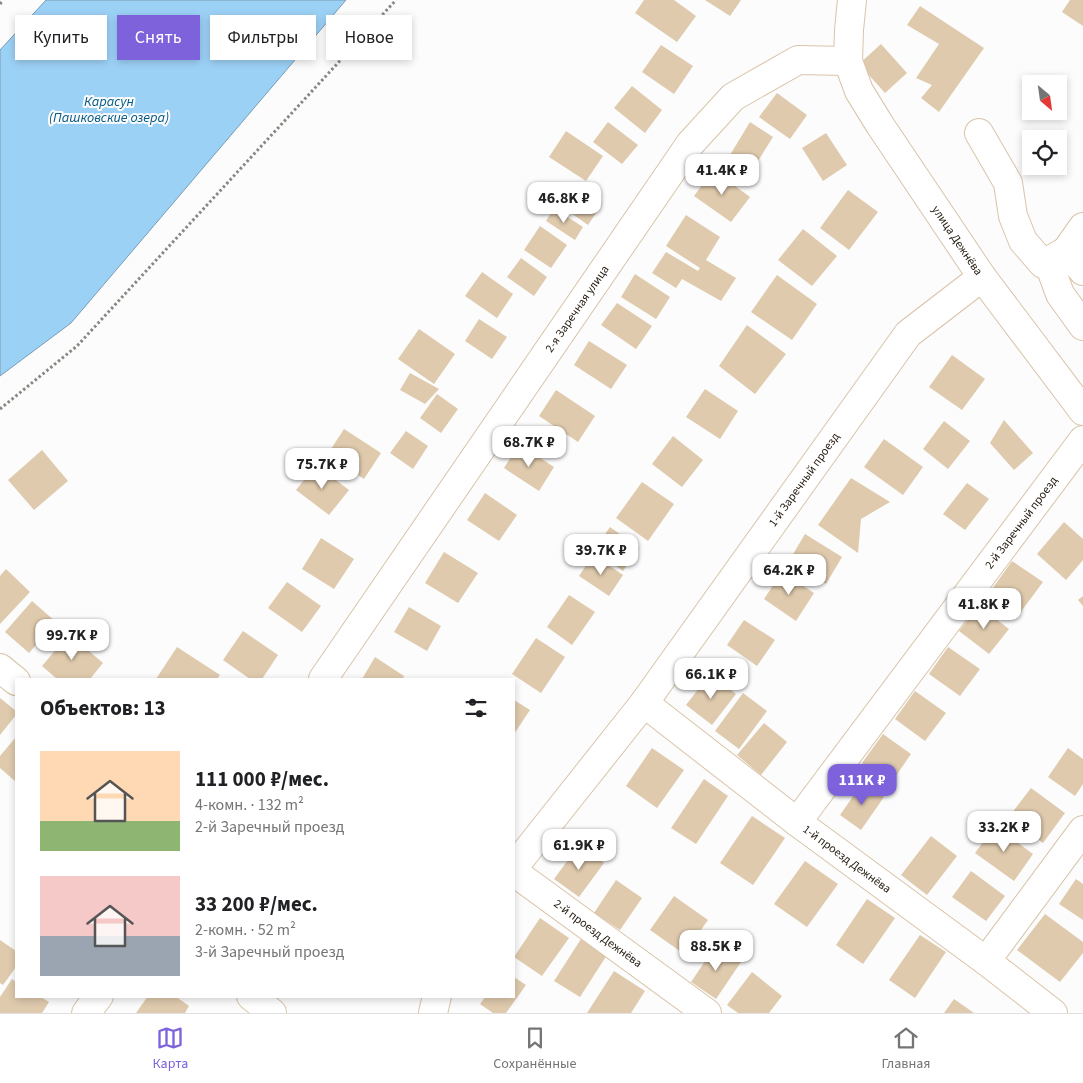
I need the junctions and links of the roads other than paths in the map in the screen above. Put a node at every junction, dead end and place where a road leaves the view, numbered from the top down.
1 (852, 0) edge
2 (848, 61) junction
3 (979, 133) dead end
4 (1083, 227) edge
5 (1057, 256) junction
6 (1083, 272) edge
7 (982, 277) junction
8 (1083, 326) edge
9 (1083, 411) edge
10 (1083, 440) edge
11 (0, 668) edge
12 (324, 678) edge
13 (15, 680) edge
14 (644, 704) junction
15 (797, 822) junction
16 (1083, 830) edge
17 (515, 867) edge
18 (515, 873) edge
19 (986, 961) junction
20 (97, 998) edge
21 (254, 998) edge
22 (437, 998) edge
23 (86, 1013) edge
24 (272, 1013) edge
25 (433, 1013) edge
26 (707, 1013) edge
27 (1053, 1013) edge

1 - 2 street
2 - 7 street, улица Дежнёва
2 - 12 street, 2-я Заречная улица
3 - 5 street
4 - 5 street
5 - 6 street
5 - 8 street
7 - 9 street, улица Дежнёва
7 - 14 street, 1-й Заречный проезд
10 - 15 street, 2-й Заречный проезд
11 - 13 street
14 - 15 street, 1-й проезд Дежнёва
14 - 17 street, 1-й Заречный проезд
15 - 19 street, 1-й проезд Дежнёва
16 - 19 street
18 - 26 street, 2-й проезд Дежнёва
19 - 27 street, 1-й проезд Дежнёва
20 - 23 street
21 - 24 street
22 - 25 street

